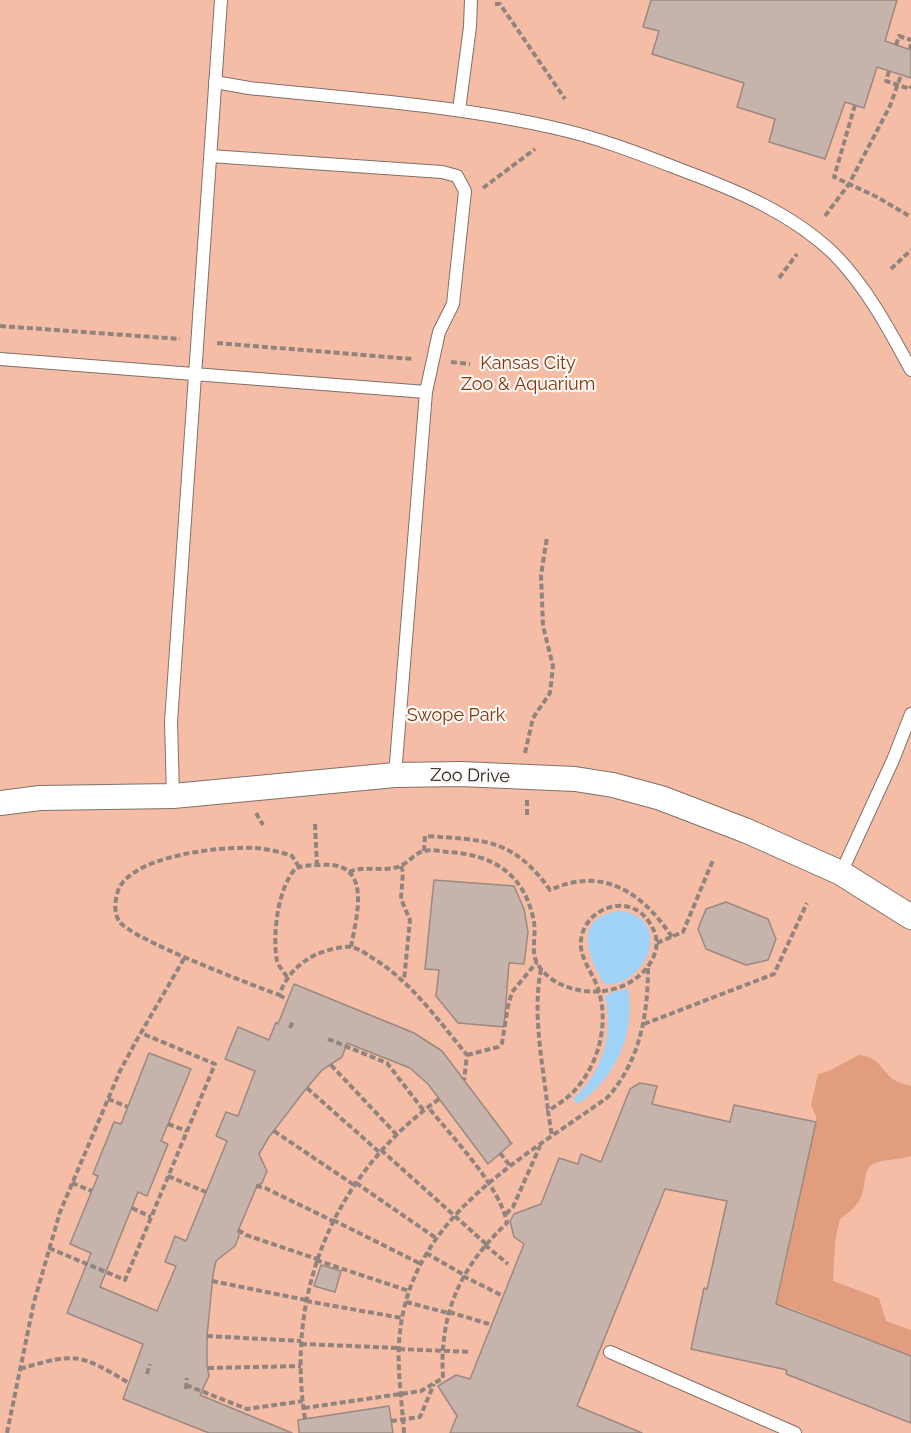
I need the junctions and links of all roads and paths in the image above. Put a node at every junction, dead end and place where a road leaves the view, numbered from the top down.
1 (221, 0) edge
2 (471, 0) edge
3 (498, 2) edge
4 (910, 44) edge
5 (896, 45) dead end
6 (889, 71) dead end
7 (901, 75) dead end
8 (215, 82) junction
9 (899, 85) junction
10 (911, 86) edge
11 (565, 99) dead end
12 (855, 105) dead end
13 (459, 110) junction
14 (535, 149) dead end
15 (210, 156) junction
16 (489, 183) dead end
17 (849, 184) junction
18 (825, 216) dead end
19 (911, 217) edge
20 (911, 250) edge
21 (797, 254) dead end
22 (891, 269) dead end
23 (779, 278) dead end
24 (0, 326) edge
25 (181, 339) dead end
26 (213, 342) dead end
27 (0, 358) edge
28 (420, 359) dead end
29 (450, 362) dead end
30 (470, 364) dead end
31 (910, 364) edge
32 (195, 373) junction
33 (426, 392) junction
34 (547, 537) dead end
35 (911, 714) edge
36 (524, 759) dead end
37 (395, 775) junction
38 (173, 796) junction
39 (527, 797) dead end
40 (0, 803) edge
41 (256, 813) dead end
42 (527, 814) dead end
43 (315, 824) dead end
44 (263, 825) dead end
45 (424, 850) junction
46 (713, 860) dead end
47 (317, 865) junction
48 (401, 866) junction
49 (299, 867) junction
50 (349, 872) junction
51 (841, 873) junction
52 (807, 903) dead end
53 (911, 917) edge
54 (672, 937) junction
55 (657, 943) junction
56 (351, 947) junction
57 (185, 957) junction
58 (537, 963) junction
59 (648, 966) junction
60 (541, 968) junction
61 (287, 977) junction
62 (404, 980) junction
63 (599, 992) junction
64 (279, 995) junction
65 (287, 999) dead end
66 (293, 1021) dead end
67 (644, 1024) junction
68 (290, 1028) dead end
69 (141, 1033) junction
70 (328, 1039) dead end
71 (467, 1055) junction
72 (331, 1065) dead end
73 (464, 1080) dead end
74 (307, 1088) dead end
75 (108, 1099) junction
76 (439, 1099) dead end
77 (128, 1107) dead end
78 (428, 1107) junction
79 (424, 1111) junction
80 (548, 1111) junction
81 (168, 1124) dead end
82 (187, 1131) junction
83 (274, 1131) dead end
84 (396, 1134) junction
85 (552, 1137) junction
86 (540, 1145) junction
87 (380, 1151) junction
88 (500, 1153) dead end
89 (510, 1167) junction
90 (168, 1176) junction
91 (72, 1183) junction
92 (489, 1183) junction
93 (355, 1184) junction
94 (256, 1186) dead end
95 (92, 1191) dead end
96 (206, 1192) dead end
97 (132, 1208) dead end
98 (506, 1214) junction
99 (454, 1215) junction
100 (151, 1217) junction
101 (333, 1220) junction
102 (238, 1230) dead end
103 (436, 1238) junction
104 (486, 1245) junction
105 (49, 1248) junction
106 (426, 1253) junction
107 (317, 1260) junction
108 (421, 1264) junction
109 (508, 1264) dead end
110 (464, 1276) junction
111 (212, 1281) dead end
112 (410, 1291) junction
113 (501, 1295) dead end
114 (306, 1300) junction
115 (406, 1302) junction
116 (448, 1312) junction
117 (402, 1318) junction
118 (489, 1324) dead end
119 (207, 1336) dead end
120 (301, 1342) junction
121 (399, 1349) junction
122 (442, 1351) junction
123 (471, 1352) dead end
124 (610, 1352) dead end
125 (150, 1364) dead end
126 (301, 1366) junction
127 (207, 1368) dead end
128 (20, 1370) junction
129 (147, 1374) dead end
130 (187, 1378) dead end
131 (129, 1383) dead end
132 (434, 1384) junction
133 (401, 1394) junction
134 (303, 1401) junction
135 (304, 1408) junction
136 (305, 1419) dead end
137 (403, 1420) junction
138 (391, 1421) dead end
139 (7, 1433) edge
140 (404, 1433) edge
141 (795, 1433) edge

1 - 8 lane
2 - 13 lane
3 - 11 path
4 - 5 path
6 - 9 path
7 - 9 path
8 - 13 lane
8 - 15 lane
9 - 10 path
9 - 17 path
12 - 17 path
13 - 31 lane
14 - 16 path
15 - 32 lane
15 - 33 lane
17 - 18 path
17 - 19 path
20 - 22 path
21 - 23 path
24 - 25 path
26 - 28 path
27 - 32 lane
29 - 30 path
32 - 33 lane
32 - 38 lane
33 - 37 lane
34 - 36 path
35 - 51 lane
37 - 38 street, Zoo Drive
37 - 51 street, Zoo Drive
38 - 40 street, Zoo Drive
39 - 42 path
41 - 44 path
43 - 47 path
45 - 48 path
45 - 54 path
45 - 58 path
46 - 54 path
47 - 49 path
47 - 50 path
48 - 50 path
48 - 62 path
49 - 57 path
49 - 61 path
50 - 56 path
51 - 53 street, Zoo Drive
52 - 67 path
54 - 55 path
55 - 59 path
55 - 63 path
56 - 61 path
56 - 62 path
57 - 64 path
57 - 69 path
58 - 60 path
58 - 71 path
59 - 63 path
59 - 67 path
60 - 63 path
60 - 80 path
61 - 64 path
62 - 71 path
63 - 80 path
64 - 65 path
66 - 68 path
67 - 85 path
69 - 75 path
69 - 82 path
70 - 79 path
71 - 73 path
72 - 84 path
74 - 87 path
75 - 77 path
75 - 91 path
76 - 78 path
78 - 79 path
78 - 92 path
79 - 84 path
80 - 85 path
81 - 82 path
82 - 90 path
83 - 93 path
84 - 87 path
85 - 86 path
86 - 89 path
86 - 98 path
87 - 93 path
87 - 99 path
88 - 89 path
89 - 92 path
90 - 96 path
90 - 100 path
91 - 95 path
91 - 105 path
92 - 98 path
92 - 99 path
93 - 101 path
93 - 103 path
94 - 101 path
97 - 100 path
98 - 104 path
99 - 103 path
99 - 104 path
100 - 105 path
101 - 107 path
101 - 108 path
102 - 107 path
103 - 106 path
104 - 109 path
104 - 110 path
105 - 128 path
106 - 108 path
106 - 110 path
107 - 112 path
107 - 114 path
108 - 112 path
110 - 113 path
110 - 116 path
111 - 114 path
112 - 115 path
114 - 117 path
114 - 120 path
115 - 116 path
115 - 117 path
116 - 118 path
116 - 122 path
117 - 121 path
119 - 120 path
120 - 121 path
120 - 126 path
121 - 122 path
121 - 133 path
122 - 123 path
122 - 132 path
124 - 141 lane
125 - 129 path
126 - 127 path
126 - 134 path
128 - 131 path
128 - 139 path
130 - 134 path
132 - 133 path
132 - 137 path
133 - 135 path
133 - 137 path
134 - 135 path
135 - 136 path
137 - 138 path
137 - 140 path

